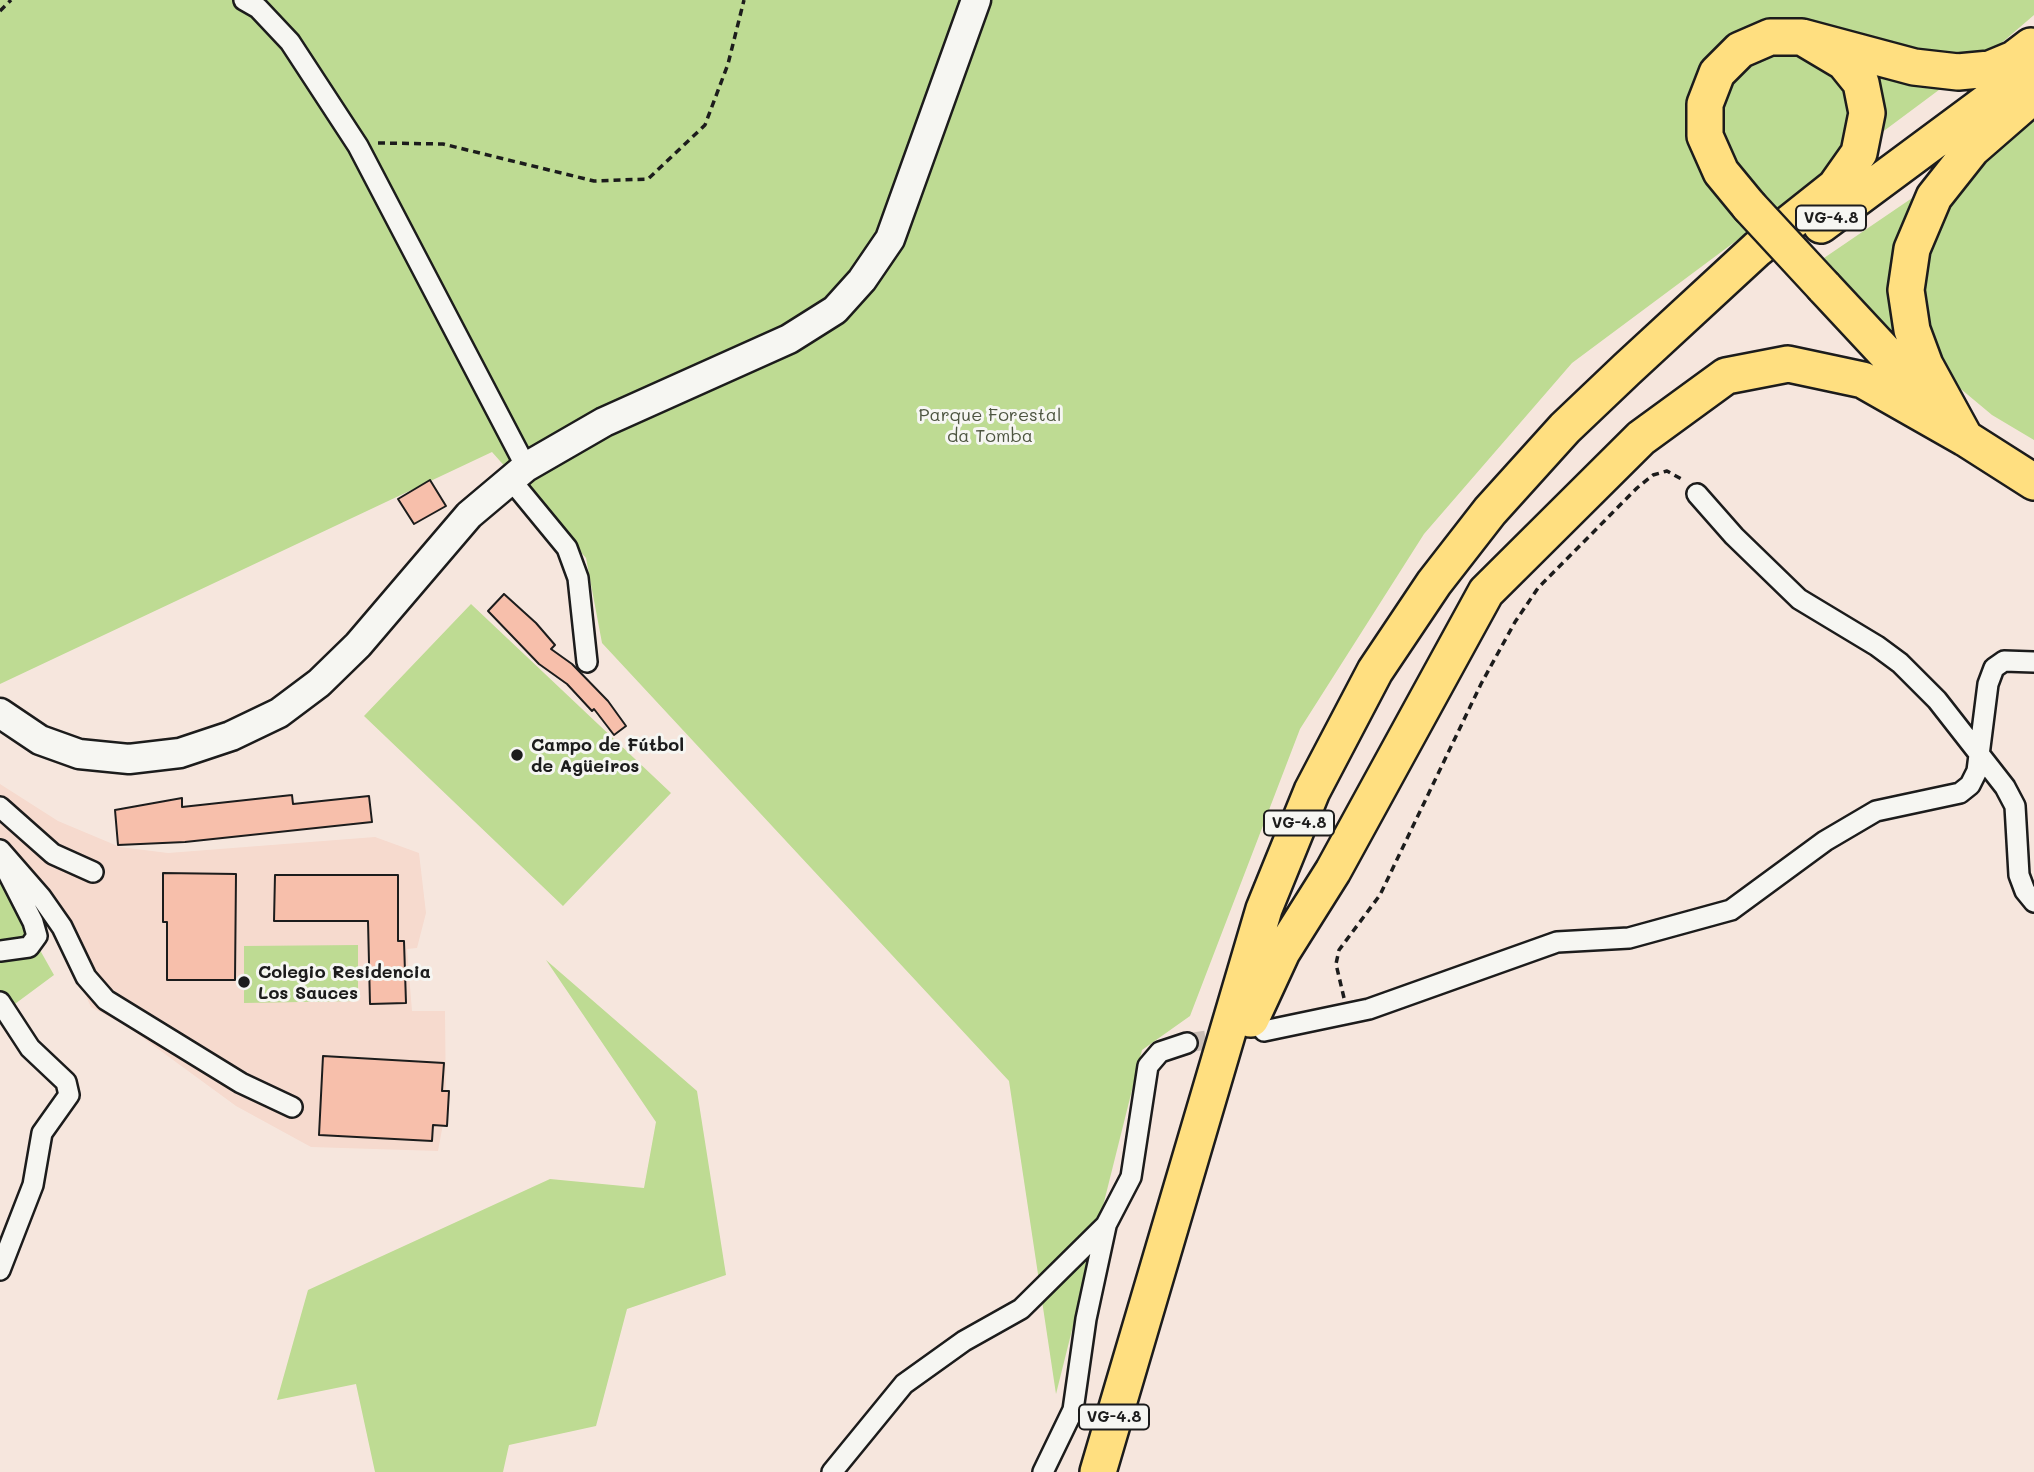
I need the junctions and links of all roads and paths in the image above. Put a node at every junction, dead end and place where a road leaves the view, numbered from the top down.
1 (11, 0) edge
2 (244, 0) edge
3 (744, 0) edge
4 (976, 0) edge
5 (0, 11) edge
6 (1802, 37) junction
7 (2034, 44) edge
8 (2034, 67) edge
9 (2034, 95) edge
10 (358, 146) junction
11 (1627, 369) junction
12 (1965, 438) junction
13 (518, 473) junction
14 (2034, 482) edge
15 (1697, 494) joint
16 (587, 662) dead end
17 (2034, 662) edge
18 (0, 713) edge
19 (1980, 757) junction
20 (0, 807) edge
21 (0, 849) edge
22 (0, 859) edge
23 (93, 872) dead end
24 (2034, 902) edge
25 (0, 951) edge
26 (0, 1002) edge
27 (1349, 1013) junction
28 (1264, 1031) dead end
29 (1187, 1043) tunnel mouth
30 (292, 1107) dead end
31 (1106, 1225) junction
32 (0, 1270) edge
33 (1131, 1362) junction
34 (832, 1472) edge
35 (1044, 1472) edge
36 (1098, 1472) edge

1 - 5 path
2 - 10 street
3 - 10 path
4 - 13 street
6 - 7 highway
6 - 11 highway
6 - 12 highway, bridge
8 - 11 highway, VG-4.8
9 - 12 highway
10 - 13 street
11 - 33 highway, VG-4.8
12 - 14 highway
12 - 33 highway
13 - 16 street
13 - 18 street
15 - 19 street
15 - 27 path
17 - 19 street
19 - 24 street
19 - 27 street
20 - 23 street
21 - 30 street
22 - 25 street
26 - 32 street
27 - 28 street
29 - 31 street
31 - 34 street
31 - 35 street
33 - 36 highway, VG-4.8

